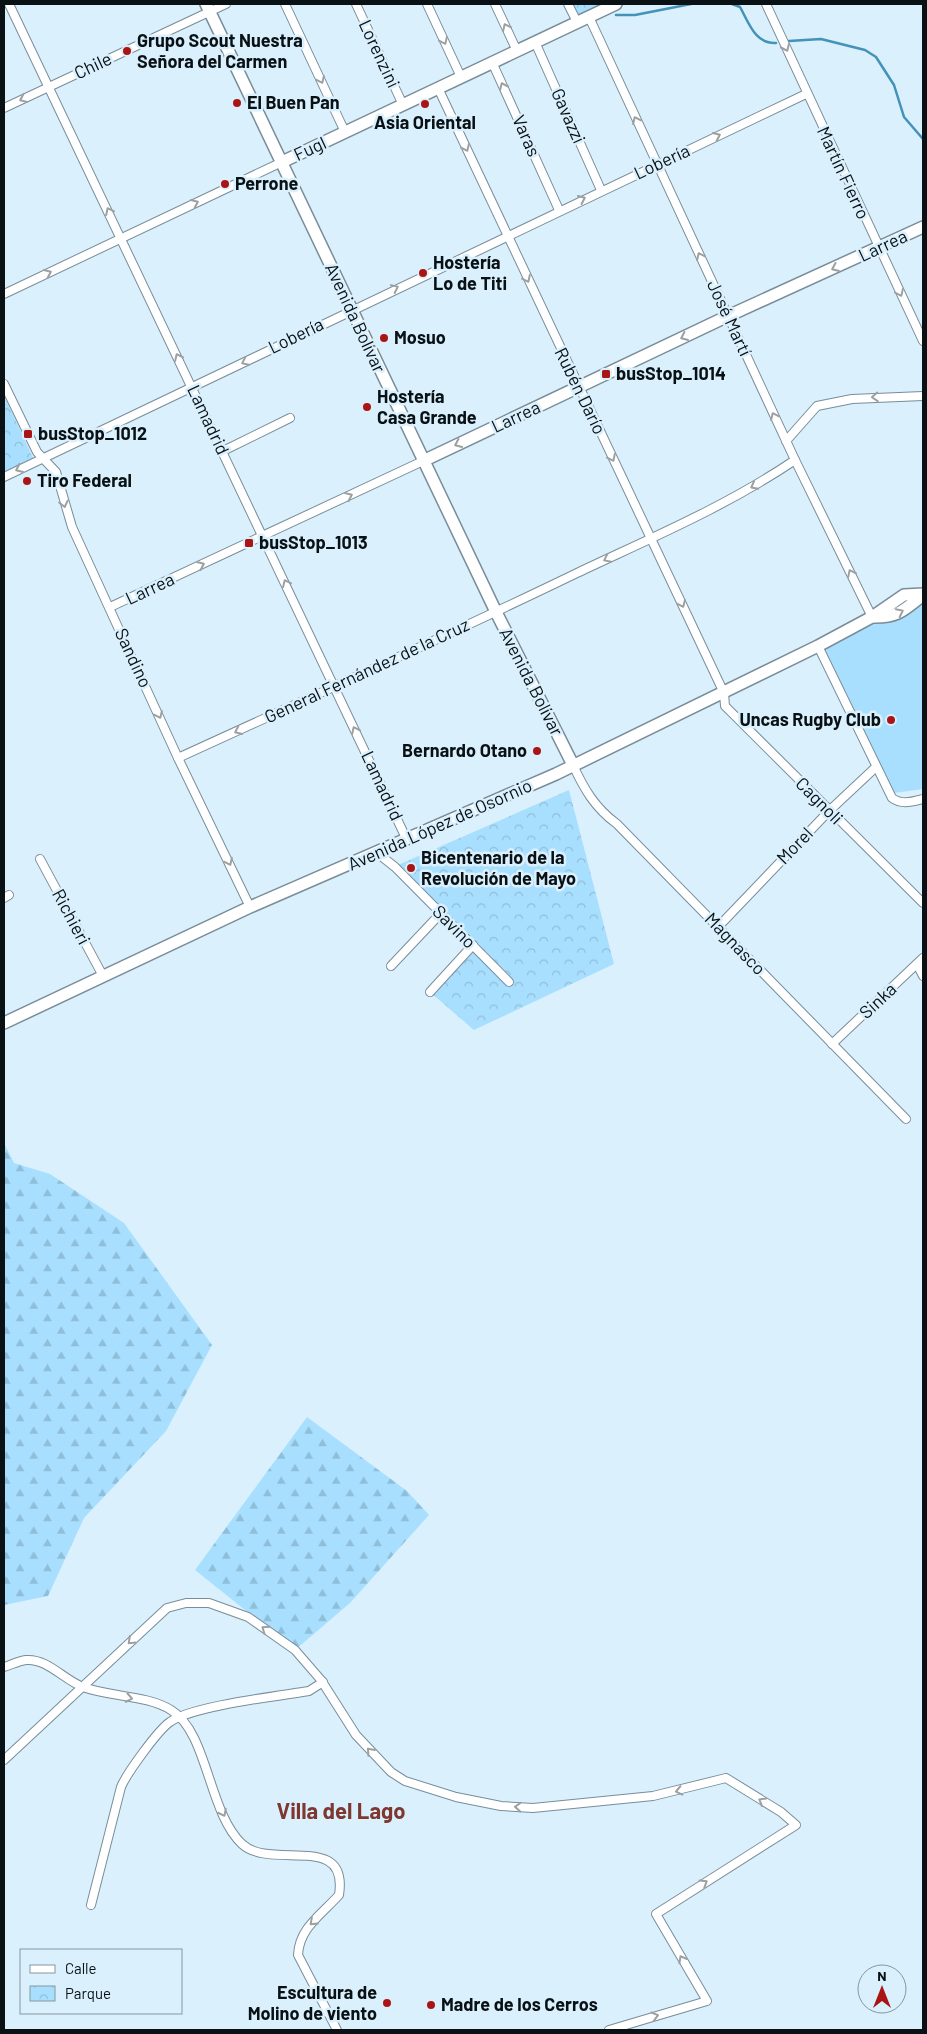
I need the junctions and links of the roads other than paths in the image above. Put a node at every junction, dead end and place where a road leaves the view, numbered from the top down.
1 (9, 4) edge
2 (226, 4) edge
3 (285, 4) edge
4 (356, 4) edge
5 (427, 4) edge
6 (495, 4) edge
7 (568, 4) edge
8 (616, 4) edge
9 (766, 4) edge
10 (208, 7) edge
11 (589, 17) junction
12 (577, 22) junction
13 (535, 42) junction
14 (517, 50) junction
15 (492, 62) junction
16 (461, 77) junction
17 (49, 87) junction
18 (438, 88) junction
19 (806, 94) junction
20 (403, 105) junction
21 (4, 108) edge
22 (345, 132) junction
23 (282, 162) junction
24 (656, 164) junction
25 (601, 190) junction
26 (559, 210) junction
27 (923, 227) edge
28 (506, 236) junction
29 (122, 238) junction
30 (879, 248) junction
31 (4, 294) edge
32 (351, 309) junction
33 (728, 316) junction
34 (923, 341) edge
35 (4, 384) edge
36 (193, 387) junction
37 (578, 387) junction
38 (923, 396) edge
39 (290, 418) dead end
40 (786, 441) junction
41 (223, 451) junction
42 (42, 459) junction
43 (795, 460) junction
44 (423, 461) junction
45 (4, 477) edge
46 (263, 536) junction
47 (651, 538) junction
48 (923, 594) edge
49 (110, 607) junction
50 (496, 612) junction
51 (872, 617) junction
52 (818, 646) junction
53 (334, 686) junction
54 (724, 693) junction
55 (178, 758) junction
56 (573, 765) junction
57 (876, 767) junction
58 (923, 799) edge
59 (828, 811) junction
60 (406, 838) junction
61 (376, 852) junction
62 (40, 858) dead end
63 (923, 902) edge
64 (250, 907) junction
65 (441, 913) junction
66 (718, 927) junction
67 (473, 945) junction
68 (923, 958) edge
69 (917, 964) junction
70 (391, 966) dead end
71 (103, 976) junction
72 (923, 976) edge
73 (509, 982) dead end
74 (430, 992) dead end
75 (4, 1023) edge
76 (832, 1044) junction
77 (906, 1118) dead end
78 (4, 1667) edge
79 (323, 1682) junction
80 (81, 1687) junction
81 (182, 1717) junction
82 (4, 1760) edge
83 (91, 1905) dead end
84 (337, 2030) edge
85 (609, 2030) edge

1 - 17 street, Lamadrid
2 - 10 street, Chile
3 -> 22 street
4 - 20 street, Lorenzini
5 -> 16 street
14 -> 6 street
7 - 12 street
8 - 11 main road, Fugl
9 -> 19 street, Martín Fierro
10 - 17 street, Chile
10 - 23 main road, Avenida Bolívar
11 - 12 main road, Fugl
24 -> 11 street, José Martí
12 - 13 main road, Fugl
13 - 14 main road, Fugl
13 - 25 street, Gavazzi
14 - 15 main road, Fugl
15 - 16 main road, Fugl
26 -> 15 street, Varas
16 - 18 main road, Fugl
17 -> 21 street, Chile
29 -> 17 street, Lamadrid
18 - 20 main road, Fugl
18 -> 28 street, Rubén Darío
24 -> 19 street, Lobería
19 - 30 street, Martín Fierro
20 - 22 main road, Fugl
22 - 23 main road, Fugl
29 -> 23 street, Fugl
23 - 32 main road, Avenida Bolívar
24 - 25 street, Lobería
33 -> 24 street, José Martí
26 -> 25 street, Lobería
26 - 28 street, Lobería
27 - 30 main road, Larrea
32 -> 28 street, Lobería
28 -> 37 street, Rubén Darío
31 -> 29 street, Fugl
36 -> 29 street, Lamadrid
30 -> 33 main road, Larrea
30 -> 34 street, Martín Fierro
32 -> 36 street, Lobería
32 - 44 main road, Avenida Bolívar
33 -> 37 main road, Larrea
40 -> 33 street, José Martí
35 - 42 street, Sandino
36 - 41 street, Lamadrid
36 - 42 street, Lobería
37 -> 44 main road, Larrea
37 -> 47 street, Rubén Darío
38 -> 40 street
39 - 41 street
40 - 43 street, José Martí
41 - 46 street, Lamadrid
42 -> 45 street, Lobería
42 -> 49 street, Sandino
43 -> 47 street, General Fernández de la Cruz
51 -> 43 street, José Martí
46 -> 44 street, Larrea
44 - 50 main road, Avenida Bolívar
49 -> 46 street, Larrea
53 -> 46 street, Lamadrid
47 -> 50 street, General Fernández de la Cruz
47 -> 54 street, Rubén Darío
48 - 51 main road, Avenida López de Osornio
49 -> 55 street, Sandino
50 - 53 street, General Fernández de la Cruz
50 - 56 main road, Avenida Bolívar
51 - 52 main road, Avenida López de Osornio
52 - 54 main road, Avenida López de Osornio
52 - 57 street
53 -> 55 street, General Fernández de la Cruz
60 -> 53 street, Lamadrid
54 - 56 main road, Avenida López de Osornio
54 - 59 street, Cagnoli
55 -> 64 street, Sandino
56 - 60 main road, Avenida López de Osornio
56 - 66 street, Magnasco
57 - 58 street
57 - 59 street, Morel
59 - 63 street, Cagnoli
59 - 66 street, Morel
60 - 61 main road, Avenida López de Osornio
61 - 64 main road, Avenida López de Osornio
61 - 65 street, Savino
62 - 71 street, Richieri
64 - 71 main road, Avenida López de Osornio
65 - 67 street, Savino
65 - 70 street
66 - 76 street, Magnasco
67 - 73 street, Savino
67 - 74 street
68 - 69 street, Sinka
69 - 72 street
69 - 76 street, Sinka
71 - 75 main road, Avenida López de Osornio
76 - 77 street, Magnasco
78 - 80 street
79 -> 80 street
79 - 81 street
85 -> 79 street
80 -> 81 street
80 - 82 street
81 - 83 street
81 -> 84 street

